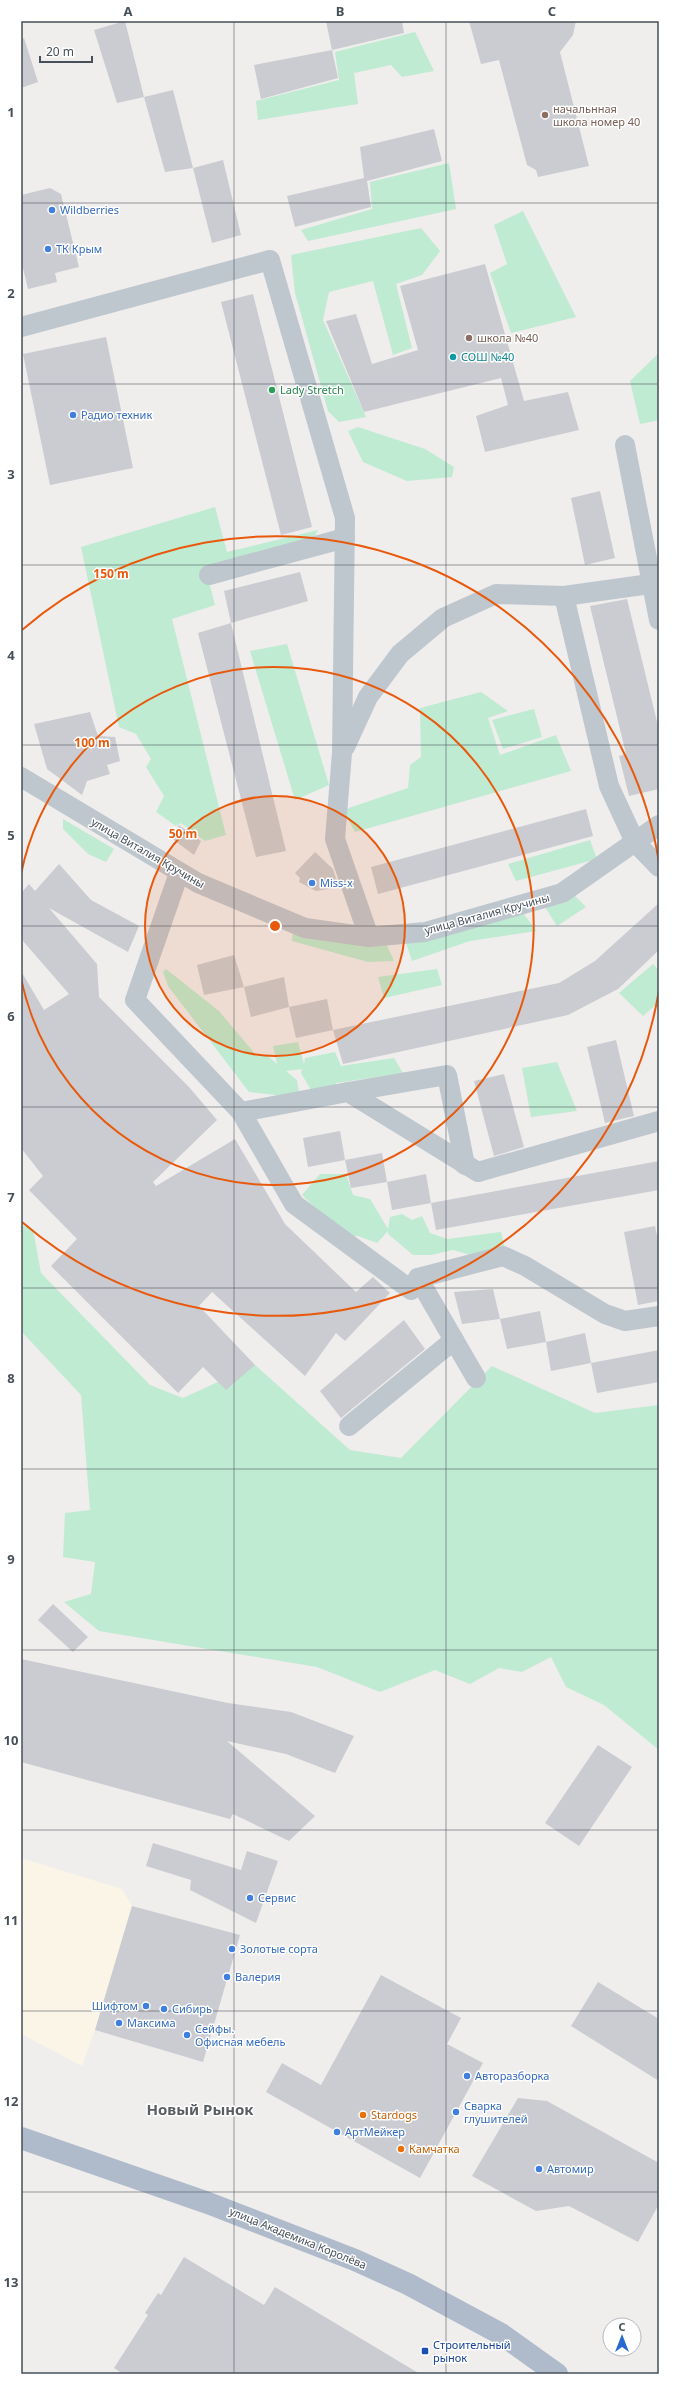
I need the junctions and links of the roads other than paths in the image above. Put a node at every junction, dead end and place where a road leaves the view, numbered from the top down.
1 (21, 328) edge
2 (625, 445) dead end
3 (345, 538) junction
4 (209, 575) dead end
5 (650, 584) junction
6 (564, 596) junction
7 (659, 620) edge
8 (342, 753) junction
9 (21, 777) edge
10 (659, 825) edge
11 (636, 842) junction
12 (659, 867) edge
13 (179, 873) junction
14 (370, 937) junction
15 (348, 1092) junction
16 (241, 1112) junction
17 (659, 1121) edge
18 (465, 1165) junction
19 (418, 1278) junction
20 (659, 1316) edge
21 (454, 1340) junction
22 (476, 1378) dead end
23 (349, 1426) dead end
24 (21, 2138) edge
25 (558, 2374) edge

1 - 3 street
2 - 5 street
3 - 4 street
3 - 8 street
5 - 6 street
5 - 7 street
6 - 8 street
6 - 11 street
8 - 14 street
9 - 13 street, улица Виталия Кручины
10 - 11 street, улица Виталия Кручины
11 - 12 street
11 - 14 street, улица Виталия Кручины
13 - 14 street, улица Виталия Кручины
13 - 16 street
15 - 16 street
15 - 18 street
15 - 18 street
16 - 19 street
17 - 18 street
19 - 20 street
19 - 21 street
21 - 22 street
21 - 23 street
24 - 25 main road, улица Академика Королёва

